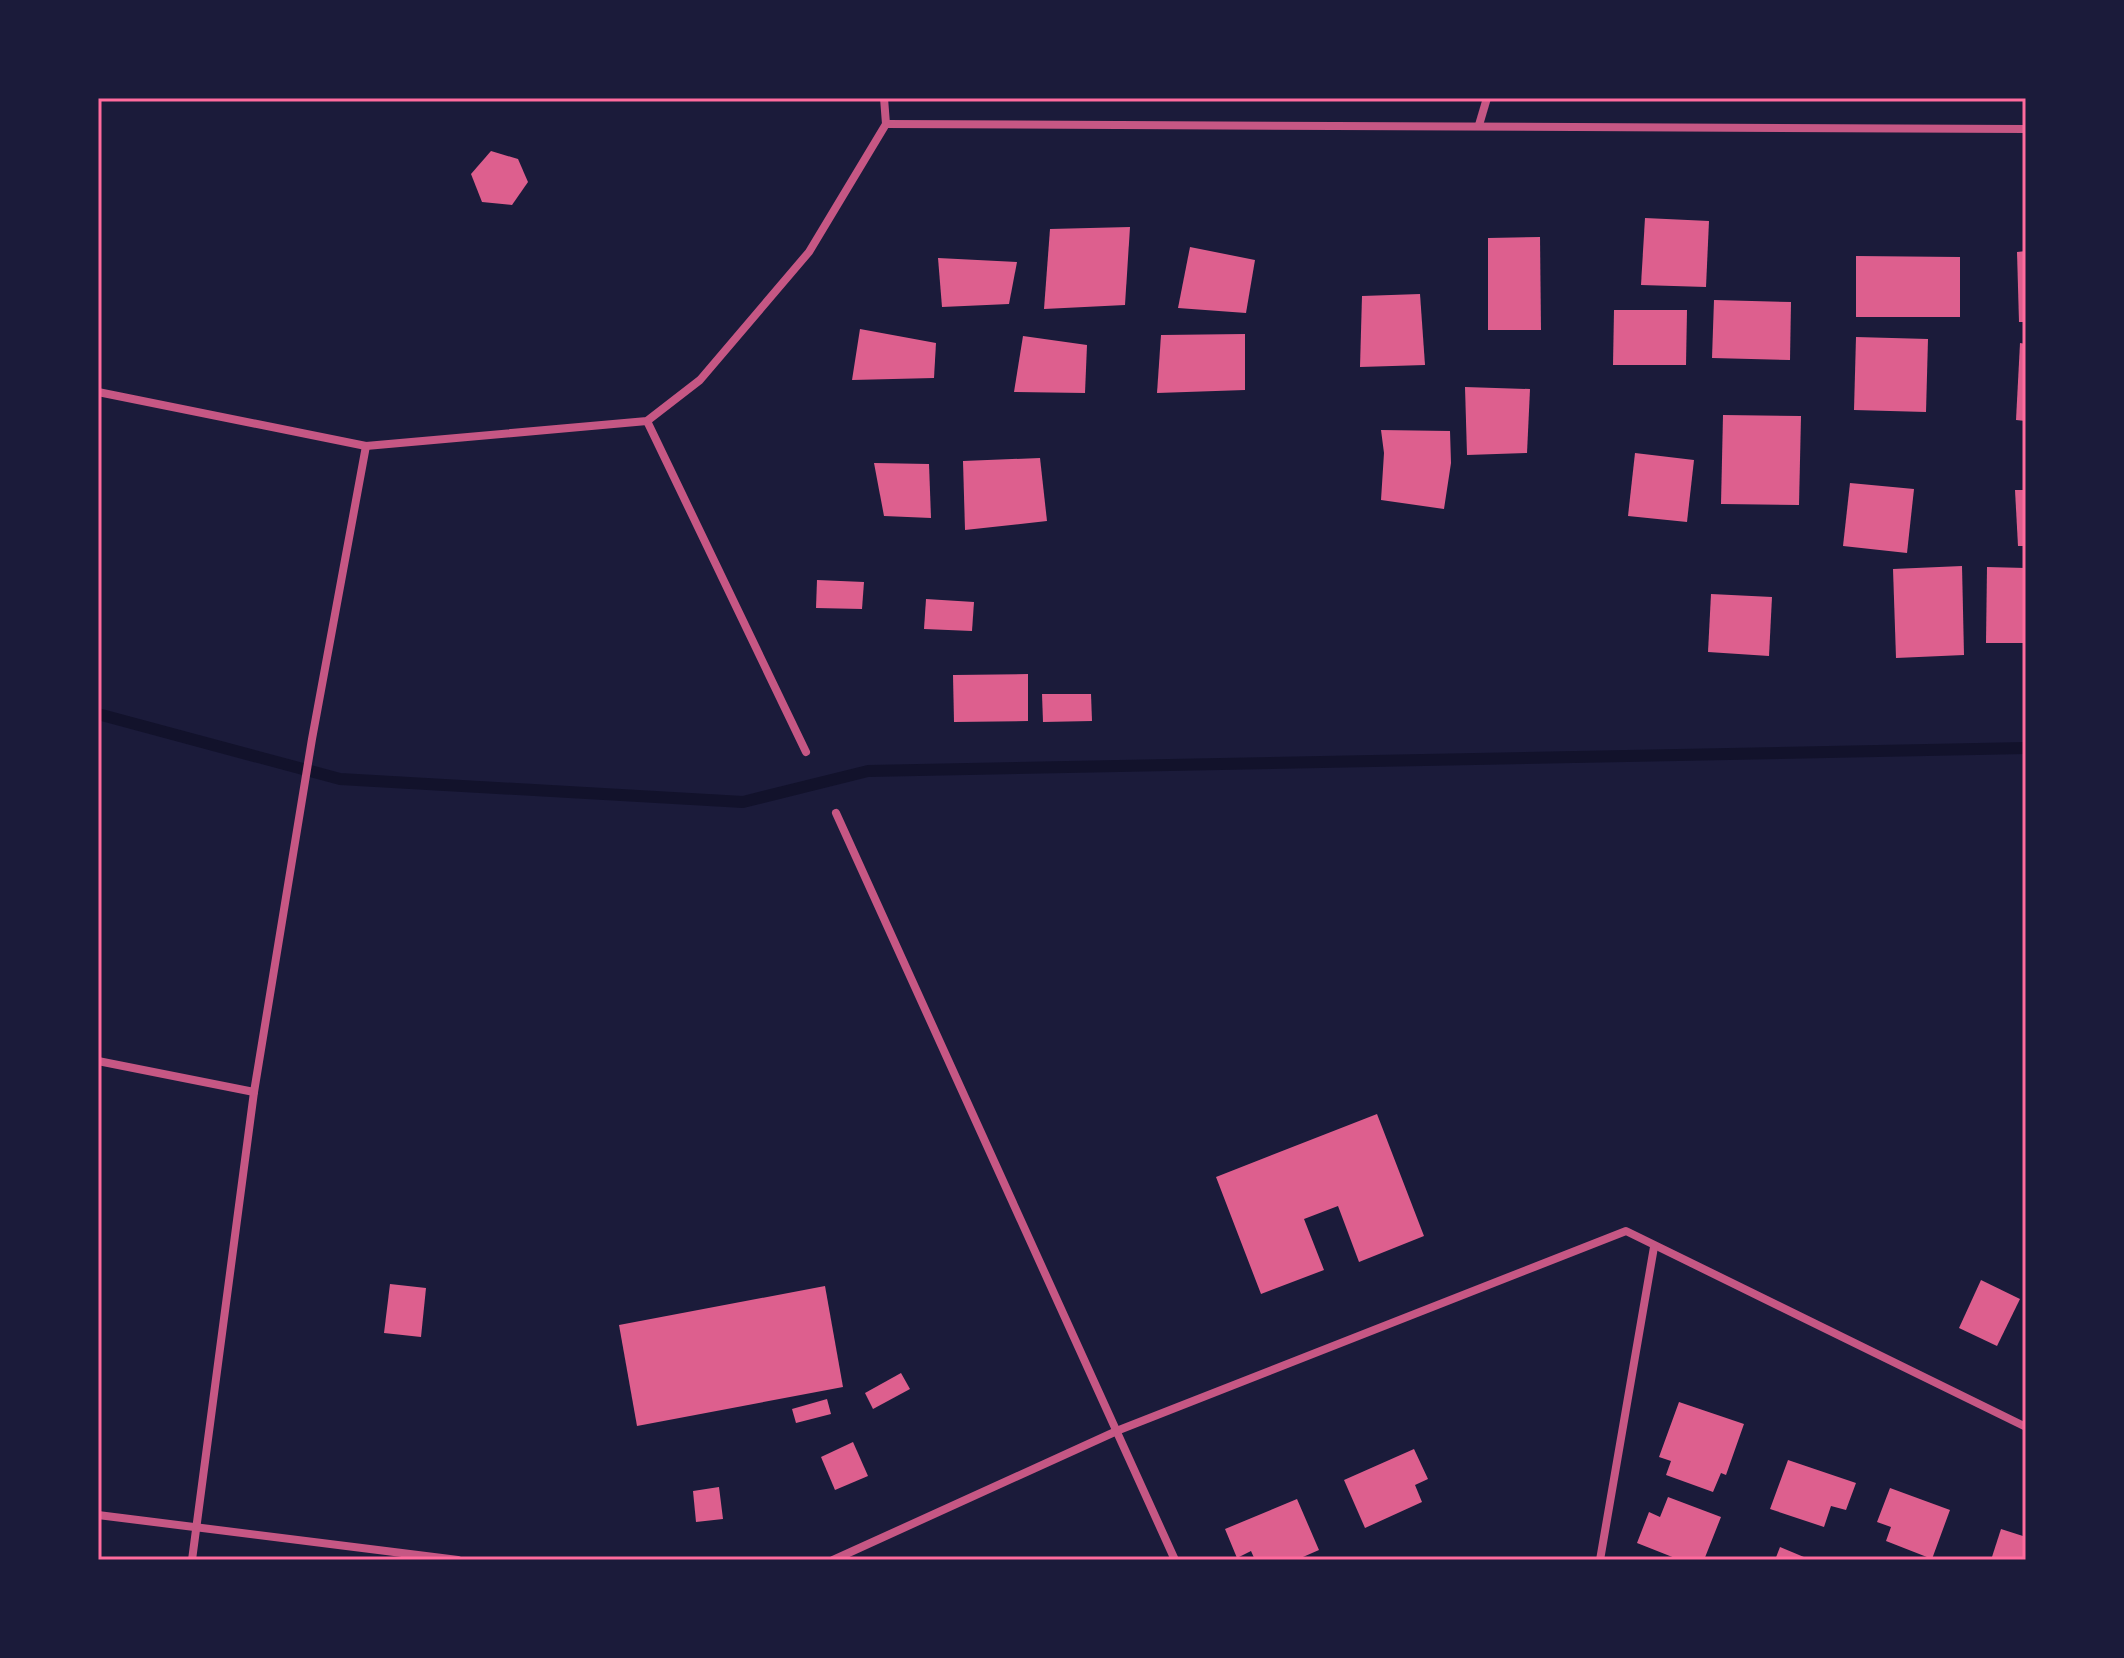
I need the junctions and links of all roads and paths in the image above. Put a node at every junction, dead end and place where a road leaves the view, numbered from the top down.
1 (884, 98) edge
2 (1487, 98) edge
3 (886, 124) junction
4 (1479, 125) junction
5 (2026, 129) edge
6 (98, 392) edge
7 (647, 421) junction
8 (366, 446) junction
9 (806, 752) dead end
10 (836, 813) dead end
11 (98, 1061) edge
12 (254, 1092) junction
13 (1654, 1247) junction
14 (2026, 1427) edge
15 (1119, 1430) junction
16 (98, 1515) edge
17 (197, 1529) junction
18 (192, 1560) edge
19 (458, 1560) edge
20 (833, 1560) edge
21 (1175, 1560) edge
22 (1600, 1560) edge

1 - 3 street
2 - 4 street
3 - 4 street
3 - 7 street
4 - 5 street
6 - 8 street
7 - 8 street
7 - 9 street
8 - 12 street
10 - 15 street
11 - 12 street
12 - 17 street
13 - 14 street
13 - 15 street
13 - 22 street
15 - 20 street
15 - 21 street
16 - 17 street
17 - 18 street
17 - 19 street

